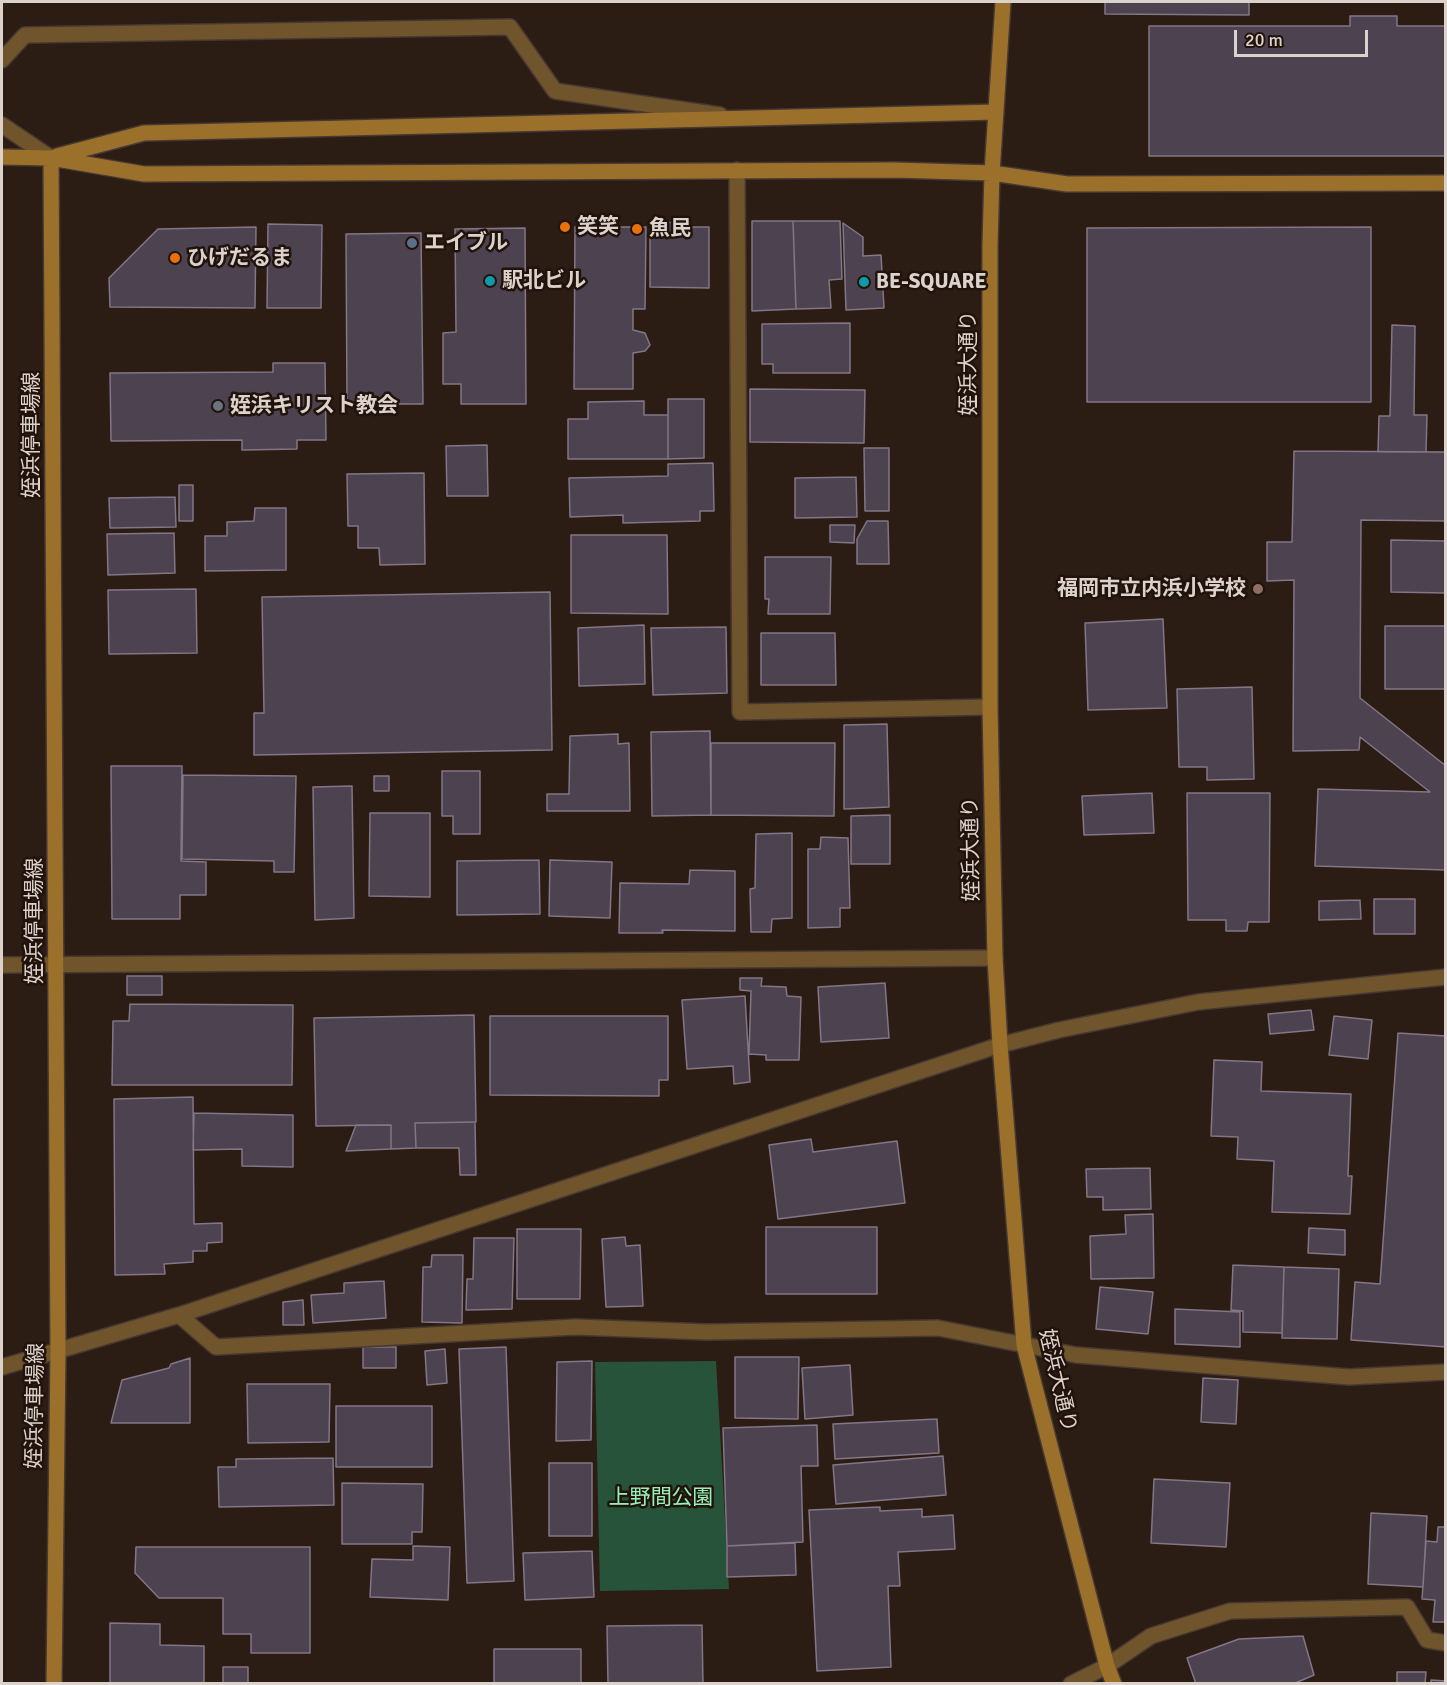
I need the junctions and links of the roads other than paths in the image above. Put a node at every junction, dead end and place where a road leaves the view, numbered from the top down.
1 (1004, 2) edge
2 (2, 60) edge
3 (996, 112) junction
4 (738, 117) junction
5 (2, 125) edge
6 (2, 157) edge
7 (51, 158) junction
8 (737, 170) junction
9 (992, 173) junction
10 (1446, 183) edge
11 (990, 707) junction
12 (995, 958) junction
13 (2, 964) edge
14 (56, 965) junction
15 (1446, 977) edge
16 (1000, 1045) junction
17 (179, 1315) junction
18 (1024, 1345) junction
19 (58, 1351) junction
20 (2, 1367) edge
21 (1446, 1372) edge
22 (1446, 1643) edge
23 (1107, 1665) junction
24 (54, 1683) edge
25 (1071, 1683) edge
26 (1114, 1683) edge

1 - 3 street, 姪浜大通り
2 - 4 street
3 - 4 street
3 - 9 street, 姪浜大通り
4 - 7 street
5 - 7 street
6 - 7 street
7 - 8 street
7 - 14 street, 姪浜停車場線
8 - 9 street
8 - 11 street
9 - 10 street
9 - 11 street, 姪浜大通り
11 - 12 street, 姪浜大通り
12 - 14 street
12 - 16 street, 姪浜大通り
13 - 14 street
14 - 19 street, 姪浜停車場線
15 - 16 street
16 - 17 street
16 - 18 street, 姪浜大通り
17 - 18 street
17 - 19 street
18 - 21 street
18 - 23 street, 姪浜大通り
19 - 20 street
19 - 24 street, 姪浜停車場線
22 - 23 street
23 - 25 street
23 - 26 street, 姪浜大通り

